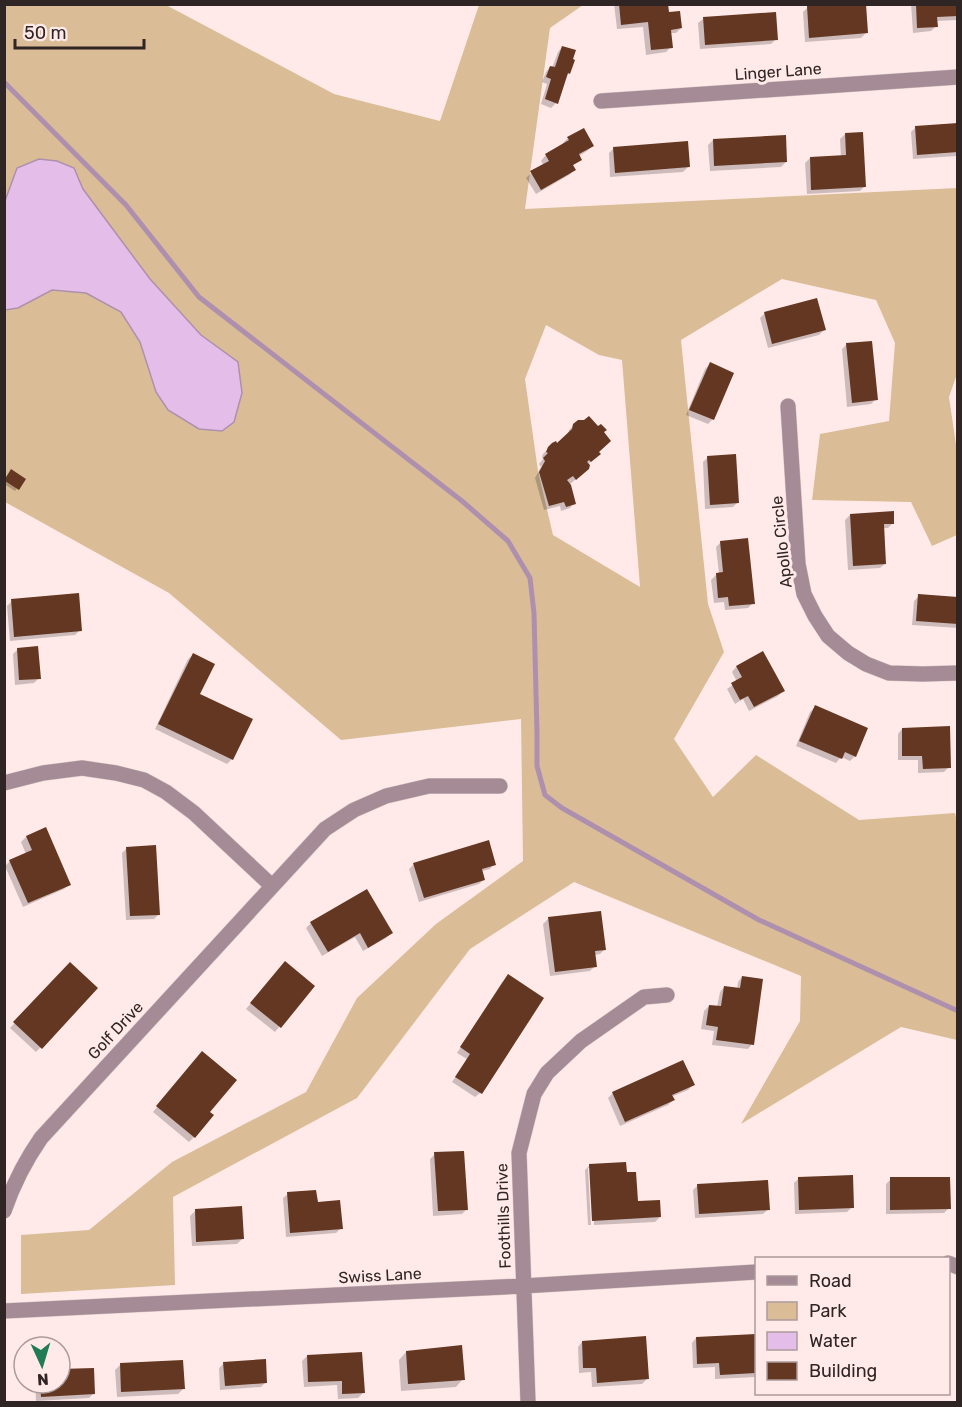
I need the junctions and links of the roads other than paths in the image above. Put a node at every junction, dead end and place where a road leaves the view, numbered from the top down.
1 (957, 77) edge
2 (601, 101) dead end
3 (788, 406) dead end
4 (957, 673) edge
5 (4, 783) edge
6 (500, 786) dead end
7 (272, 886) junction
8 (667, 995) dead end
9 (4, 1211) edge
10 (755, 1272) edge
11 (523, 1286) junction
12 (4, 1311) edge
13 (528, 1402) edge

1 - 2 street, Linger Lane
3 - 4 street, Apollo Circle
5 - 7 street
6 - 7 street, Golf Drive
7 - 9 street, Golf Drive
8 - 11 street, Foothills Drive
10 - 11 street, Swiss Lane
11 - 12 street, Swiss Lane
11 - 13 street, Foothills Drive

